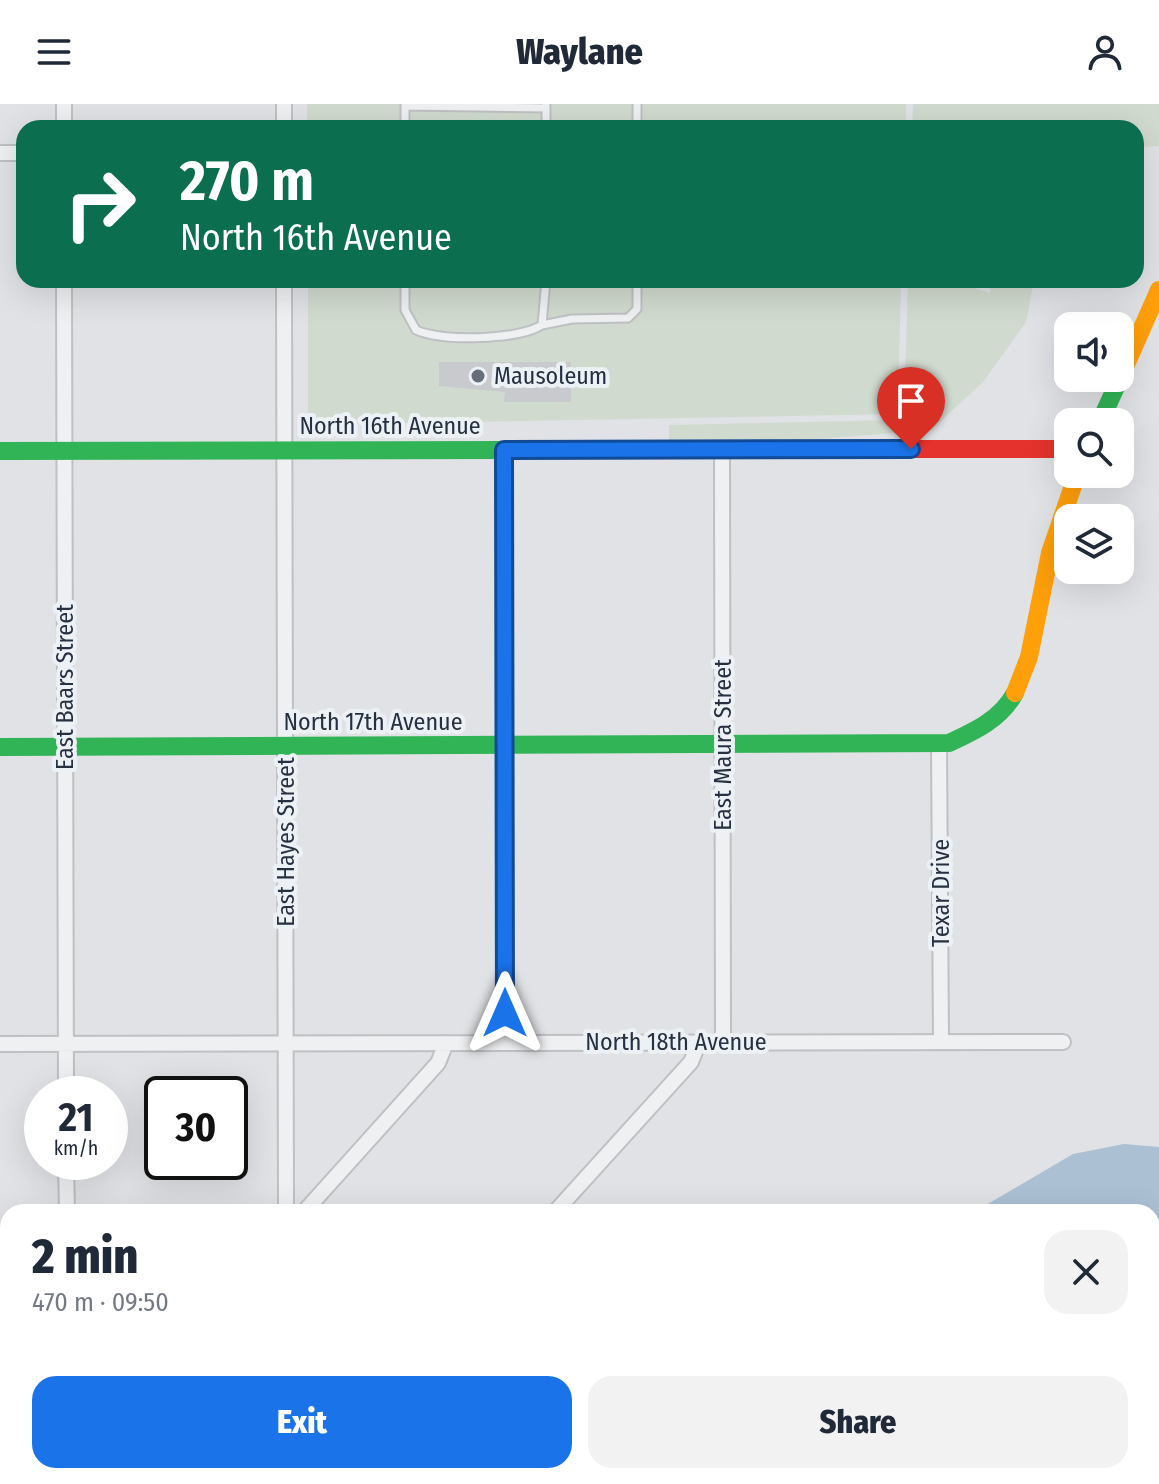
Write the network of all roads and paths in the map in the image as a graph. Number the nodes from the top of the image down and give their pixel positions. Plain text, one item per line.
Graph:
1 (405, 105) edge
2 (546, 106) edge
3 (64, 288) edge
4 (284, 288) edge
5 (405, 288) edge
6 (545, 288) edge
7 (637, 288) edge
8 (1157, 300) edge
9 (542, 325) junction
10 (1134, 348) edge
11 (722, 449) junction
12 (1054, 449) edge
13 (285, 450) junction
14 (504, 450) junction
15 (0, 451) edge
16 (65, 451) junction
17 (1072, 488) edge
18 (939, 745) junction
19 (504, 746) junction
20 (722, 746) junction
21 (0, 747) edge
22 (66, 747) junction
23 (286, 747) junction
24 (941, 1041) junction
25 (505, 1042) junction
26 (699, 1042) junction
27 (723, 1042) junction
28 (1063, 1042) dead end
29 (287, 1043) junction
30 (446, 1043) junction
31 (0, 1044) edge
32 (66, 1044) junction
33 (66, 1076) edge
34 (66, 1180) edge
35 (67, 1204) edge
36 (286, 1204) edge
37 (311, 1204) edge
38 (562, 1204) edge

1 - 2 lane
3 - 16 street, East Baars Street
4 - 13 street, East Hayes Street
5 - 9 lane
6 - 9 lane
7 - 9 lane
8 - 10 street
11 - 12 street, North 16th Avenue
11 - 14 street, North 16th Avenue
11 - 20 street, East Maura Street
13 - 14 street, North 16th Avenue
13 - 16 street, North 16th Avenue
13 - 23 street, East Hayes Street
14 - 19 street
15 - 16 street, North 16th Avenue
16 - 22 street, East Baars Street
17 - 18 street
18 - 20 street, North 17th Avenue
18 - 24 street, Texar Drive
19 - 20 street, North 17th Avenue
19 - 23 street, North 17th Avenue
19 - 25 street
20 - 27 street, East Maura Street
21 - 22 street, North 17th Avenue
22 - 23 street, North 17th Avenue
22 - 32 street, East Baars Street
23 - 29 street, East Hayes Street
24 - 27 street, North 18th Avenue
24 - 28 street, North 18th Avenue
25 - 26 street, North 18th Avenue
25 - 30 street, North 18th Avenue
26 - 27 street, North 18th Avenue
26 - 38 street
29 - 30 street, North 18th Avenue
29 - 32 street, North 18th Avenue
29 - 36 street, East Hayes Street
30 - 37 street
31 - 32 street, North 18th Avenue
32 - 33 street, East Baars Street
34 - 35 street

